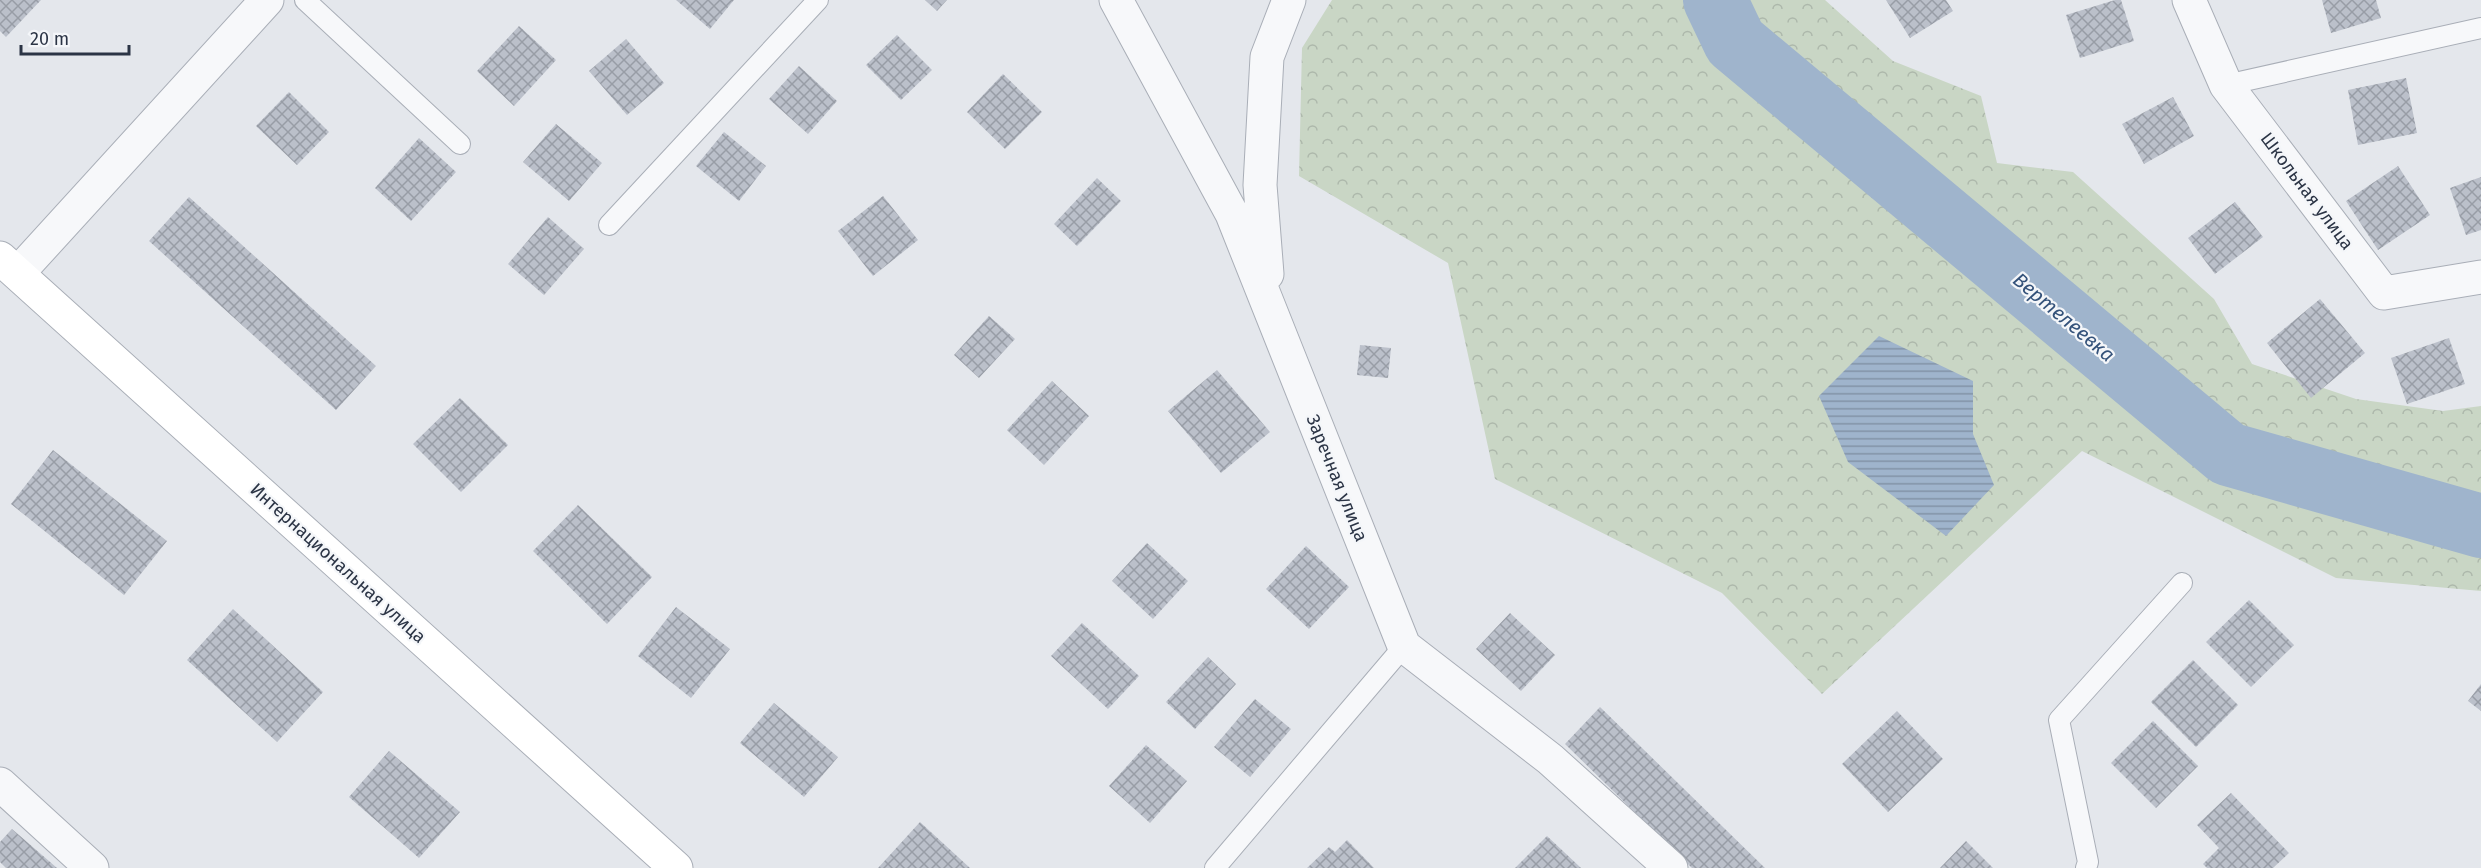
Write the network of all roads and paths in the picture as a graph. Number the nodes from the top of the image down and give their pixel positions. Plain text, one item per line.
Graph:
1 (267, 0) edge
2 (305, 0) edge
3 (818, 0) edge
4 (1116, 0) edge
5 (1288, 0) edge
6 (2189, 0) edge
7 (2481, 28) edge
8 (2226, 85) junction
9 (460, 144) dead end
10 (609, 225) dead end
11 (9, 265) edge
12 (2481, 277) edge
13 (1269, 306) junction
14 (2182, 583) dead end
15 (1404, 646) junction
16 (0, 784) edge
17 (92, 868) edge
18 (676, 868) edge
19 (1215, 868) edge
20 (1671, 868) edge
21 (2086, 868) edge

1 - 11 street
2 - 9 lane
3 - 10 lane
4 - 13 street, Заречная улица
5 - 13 street
6 - 8 street, Школьная улица
7 - 8 lane
8 - 12 street, Школьная улица
11 - 18 street, Интернациональная улица
13 - 15 street, Заречная улица
14 - 21 lane
15 - 19 lane
15 - 20 street
16 - 17 street

